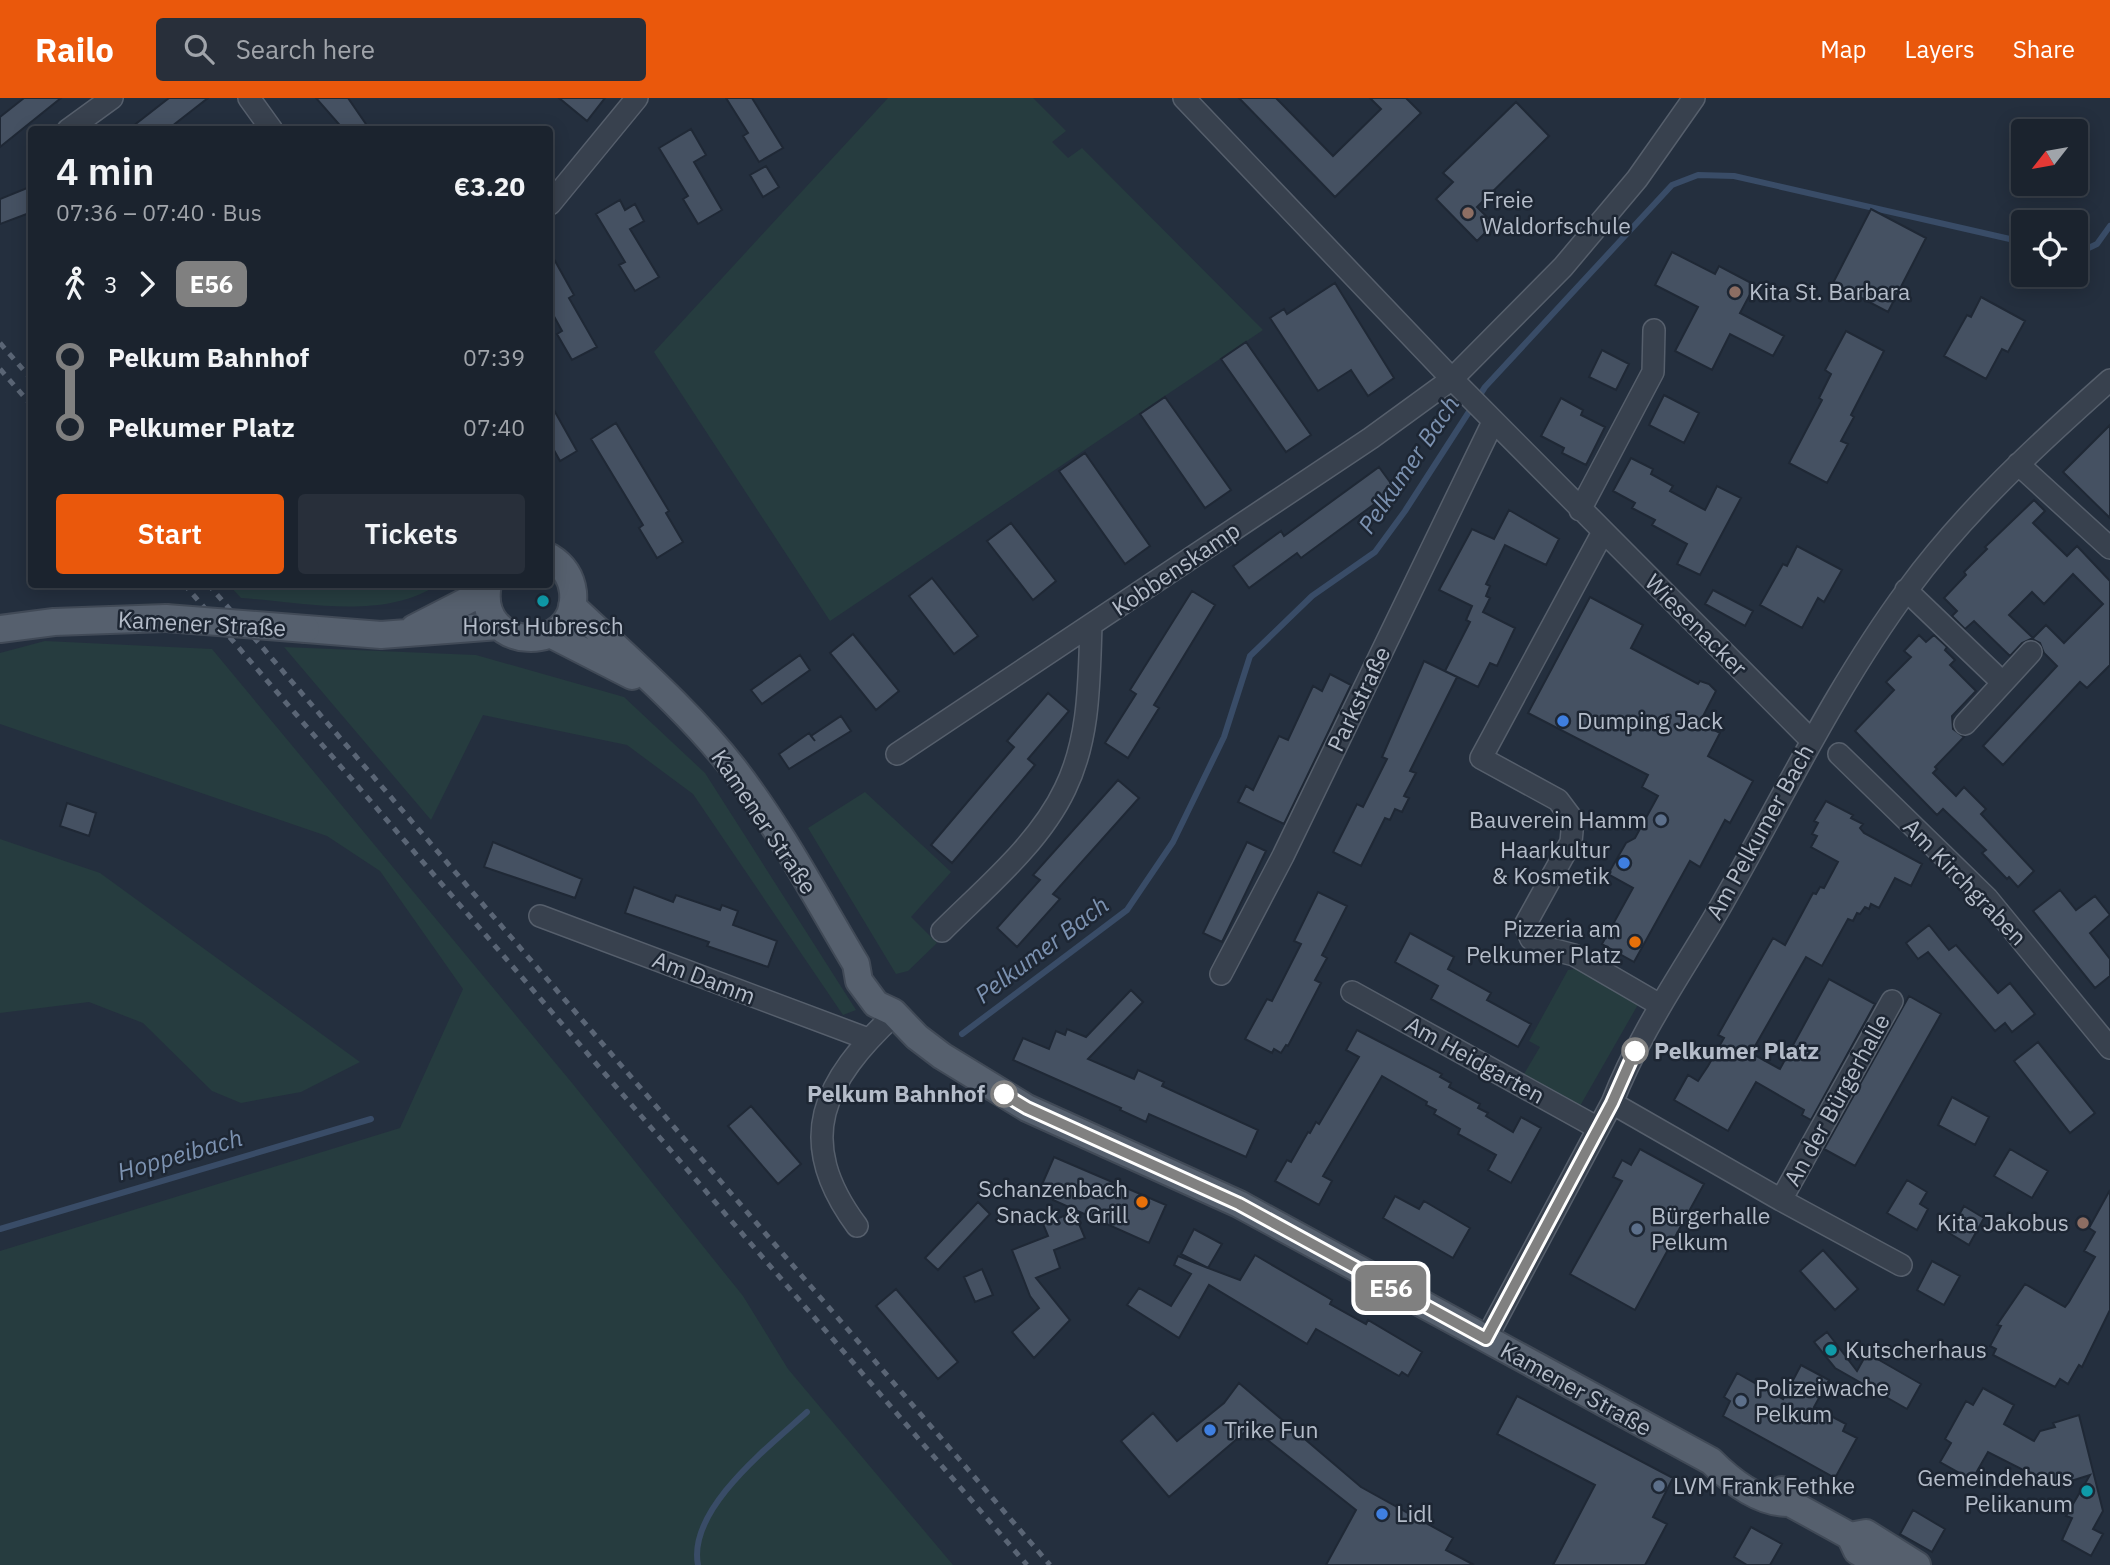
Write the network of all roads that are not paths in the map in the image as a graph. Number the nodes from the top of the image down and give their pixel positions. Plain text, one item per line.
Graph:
1 (112, 98) edge
2 (249, 98) edge
3 (638, 98) edge
4 (1185, 98) edge
5 (1694, 98) edge
6 (74, 126) edge
7 (267, 126) edge
8 (553, 200) edge
9 (1654, 330) dead end
10 (2110, 380) edge
11 (1459, 386) junction
12 (1489, 417) junction
13 (2018, 464) junction
14 (1580, 510) junction
15 (1602, 533) junction
16 (2110, 548) edge
17 (553, 559) edge
18 (487, 588) edge
19 (1906, 590) junction
20 (572, 606) junction
21 (1091, 625) junction
22 (499, 626) junction
23 (0, 629) edge
24 (404, 634) junction
25 (550, 634) junction
26 (2031, 652) dead end
27 (2002, 682) junction
28 (659, 690) junction
29 (1965, 724) dead end
30 (1811, 740) junction
31 (897, 754) dead end
32 (1839, 754) dead end
33 (540, 916) dead end
34 (942, 931) dead end
35 (1221, 974) dead end
36 (1352, 992) dead end
37 (1892, 1001) dead end
38 (1660, 1005) junction
39 (894, 1013) junction
40 (2103, 1023) edge
41 (868, 1039) junction
42 (2110, 1048) edge
43 (1612, 1103) junction
44 (1598, 1128) junction
45 (1781, 1199) junction
46 (857, 1226) dead end
47 (1901, 1265) dead end
48 (1486, 1339) junction
49 (1850, 1536) junction
50 (1881, 1565) edge
51 (1917, 1565) edge

1 - 6 street
2 - 7 street
3 - 8 street
4 - 11 street
5 - 11 street, Kobbenskamp
9 - 14 street
10 - 13 street, Am Pelkumer Bach
11 - 12 street, Wiesenacker
11 - 21 street, Kobbenskamp
12 - 14 street, Wiesenacker
12 - 35 street, Parkstraße
13 - 16 street
13 - 19 street, Am Pelkumer Bach
14 - 15 street, Wiesenacker
15 - 30 street, Wiesenacker
15 - 38 street
17 - 20 main road
18 - 22 main road
18 - 24 main road
19 - 27 street
19 - 30 street, Am Pelkumer Bach
20 - 25 main road
20 - 28 main road, Kamener Straße
21 - 31 street, Kobbenskamp
21 - 34 street
22 - 24 main road, Kamener Straße
22 - 25 main road
23 - 24 main road, Kamener Straße, bridge
25 - 28 main road, Kamener Straße
26 - 27 street
27 - 29 street
28 - 39 main road, Kamener Straße
30 - 38 street, Am Pelkumer Bach
32 - 40 street, Am Kirchgraben
33 - 41 street, Am Damm
36 - 44 street, Am Heidgarten
37 - 45 street, An der Bürgerhalle
38 - 43 street, Am Pelkumer Bach
39 - 41 street
39 - 48 main road, Kamener Straße
40 - 42 street, Am Kirchgraben
41 - 46 street
43 - 44 street, Am Pelkumer Bach
43 - 45 street, An der Bürgerhalle
44 - 48 street, Am Pelkumer Bach
45 - 47 street, An der Bürgerhalle
48 - 49 main road, Kamener Straße
49 - 50 main road, Kamener Straße
49 - 51 main road, Kamener Straße

